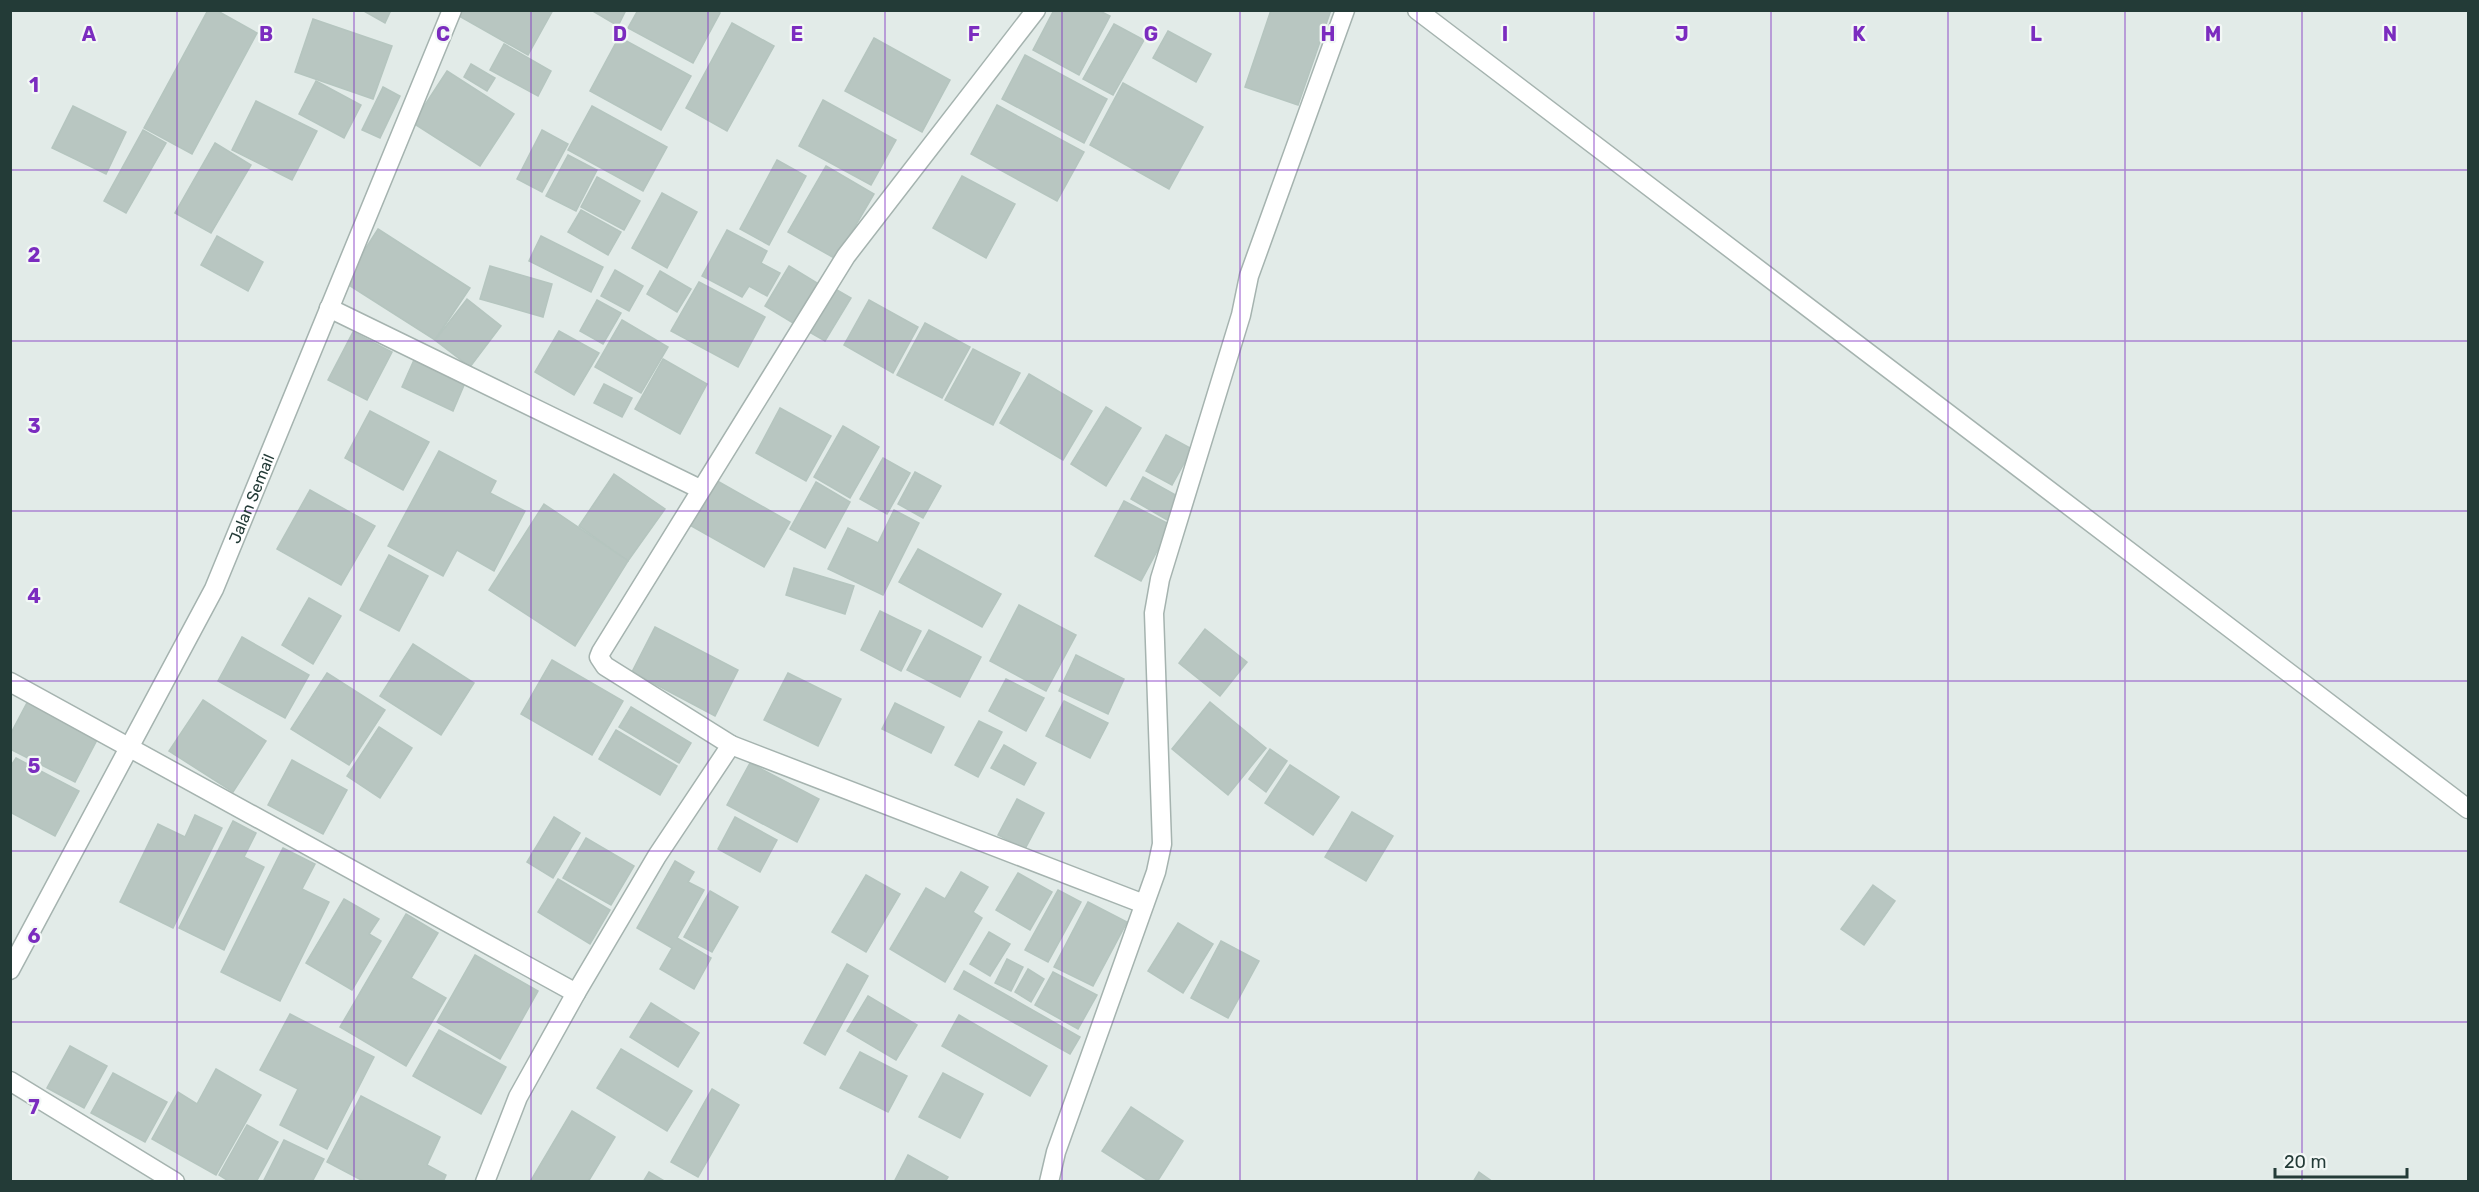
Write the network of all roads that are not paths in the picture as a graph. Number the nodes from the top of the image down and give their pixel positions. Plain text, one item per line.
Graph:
1 (452, 10) edge
2 (1036, 10) edge
3 (1345, 10) edge
4 (1417, 10) edge
5 (329, 308) junction
6 (700, 489) junction
7 (10, 682) edge
8 (730, 745) junction
9 (131, 747) junction
10 (2469, 809) edge
11 (1144, 904) junction
12 (10, 970) edge
13 (576, 993) junction
14 (10, 1081) edge
15 (175, 1182) edge
16 (484, 1182) edge
17 (1049, 1182) edge

1 - 5 street, Jalan Semail
2 - 6 street
3 - 11 street
4 - 10 street
5 - 6 street
5 - 9 street, Jalan Semail
6 - 8 street
7 - 9 street
8 - 11 street
8 - 13 street
9 - 12 street, Jalan Semail
9 - 13 street
11 - 17 street
13 - 16 street
14 - 15 street

